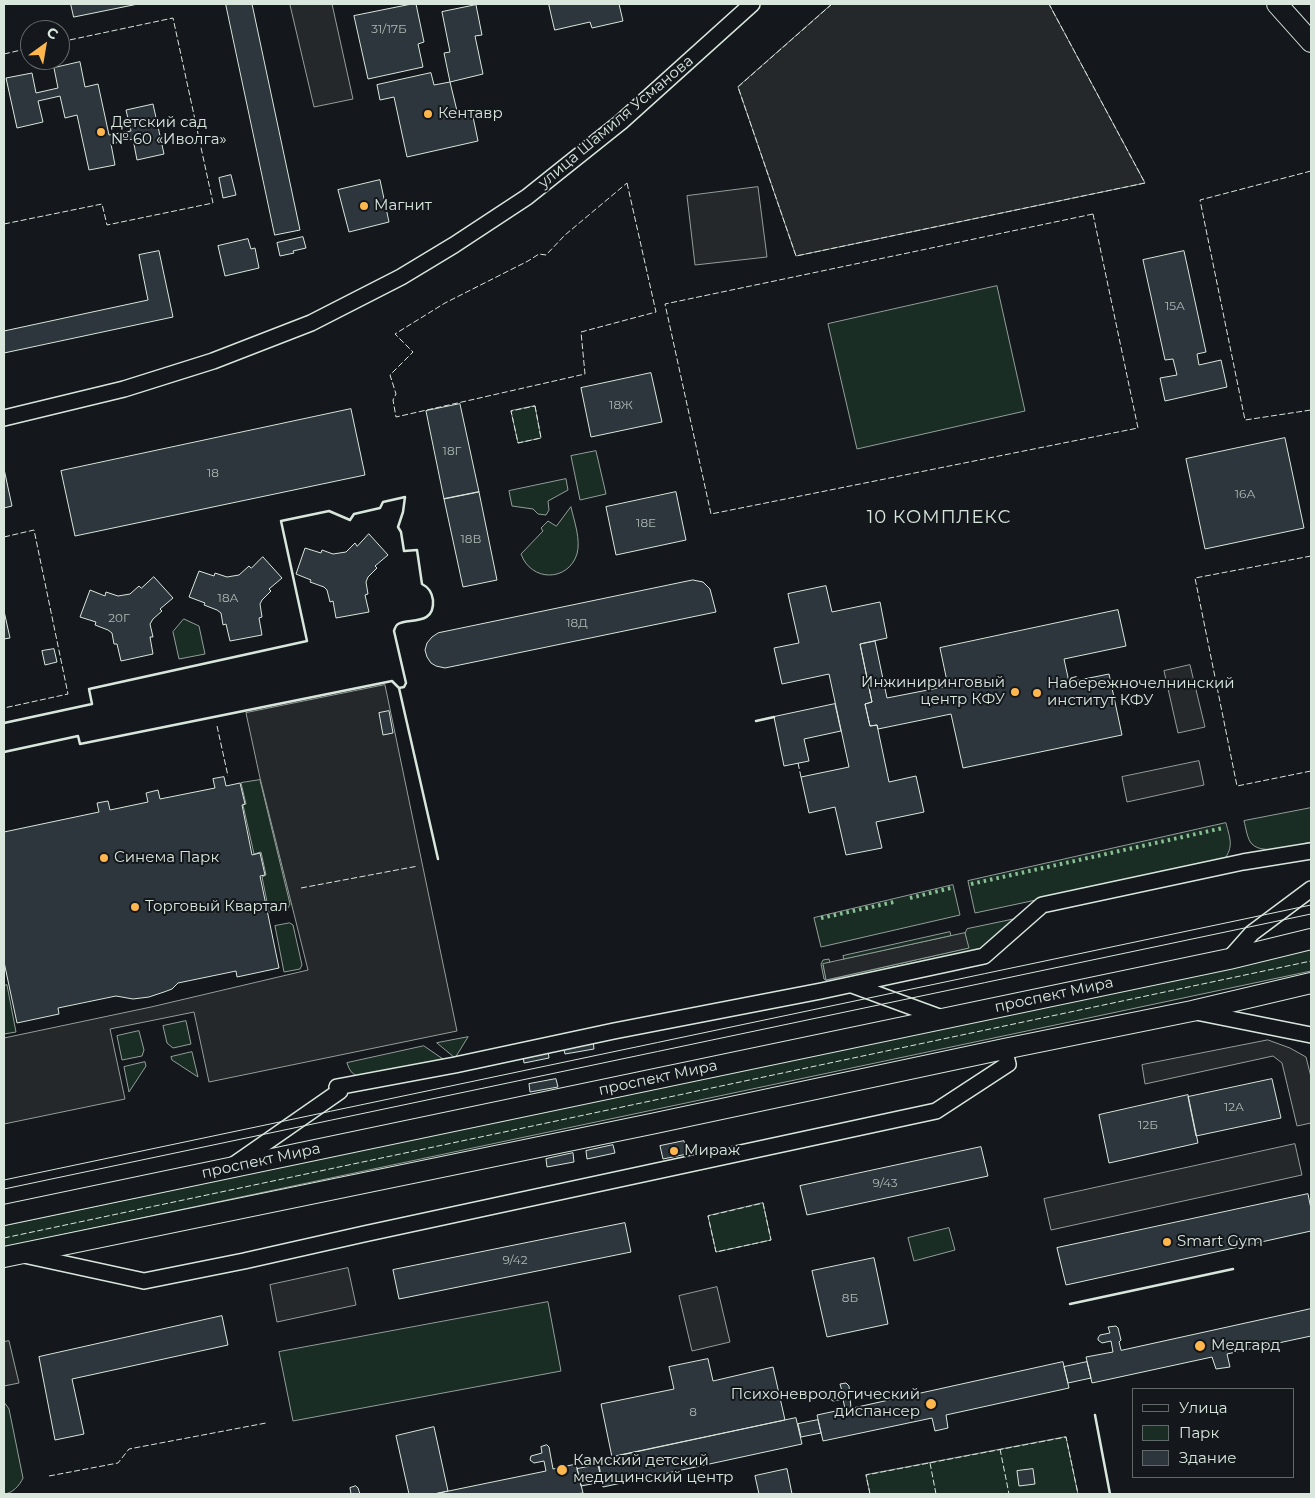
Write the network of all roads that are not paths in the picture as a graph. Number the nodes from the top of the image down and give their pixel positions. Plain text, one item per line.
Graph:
1 (752, 4) edge
2 (1277, 4) edge
3 (1311, 42) edge
4 (4, 418) edge
5 (1311, 851) edge
6 (1311, 889) edge
7 (1311, 939) edge
8 (1229, 959) junction
9 (1311, 983) edge
10 (850, 985) junction
11 (1192, 1011) junction
12 (942, 1018) junction
13 (1311, 1034) edge
14 (1004, 1049) junction
15 (231, 1167) junction
16 (4, 1215) edge
17 (11, 1256) edge

1 - 4 street, улица Шамиля Усманова
2 - 3 main road
5 - 10 street
6 - 8 street
7 - 8 main road, проспект Мира
8 - 12 main road, проспект Мира
9 - 11 main road
10 - 12 street
10 - 15 street
11 - 13 street
11 - 14 main road
12 - 15 main road, проспект Мира
14 - 17 main road
14 - 17 street
15 - 16 main road, проспект Мира

